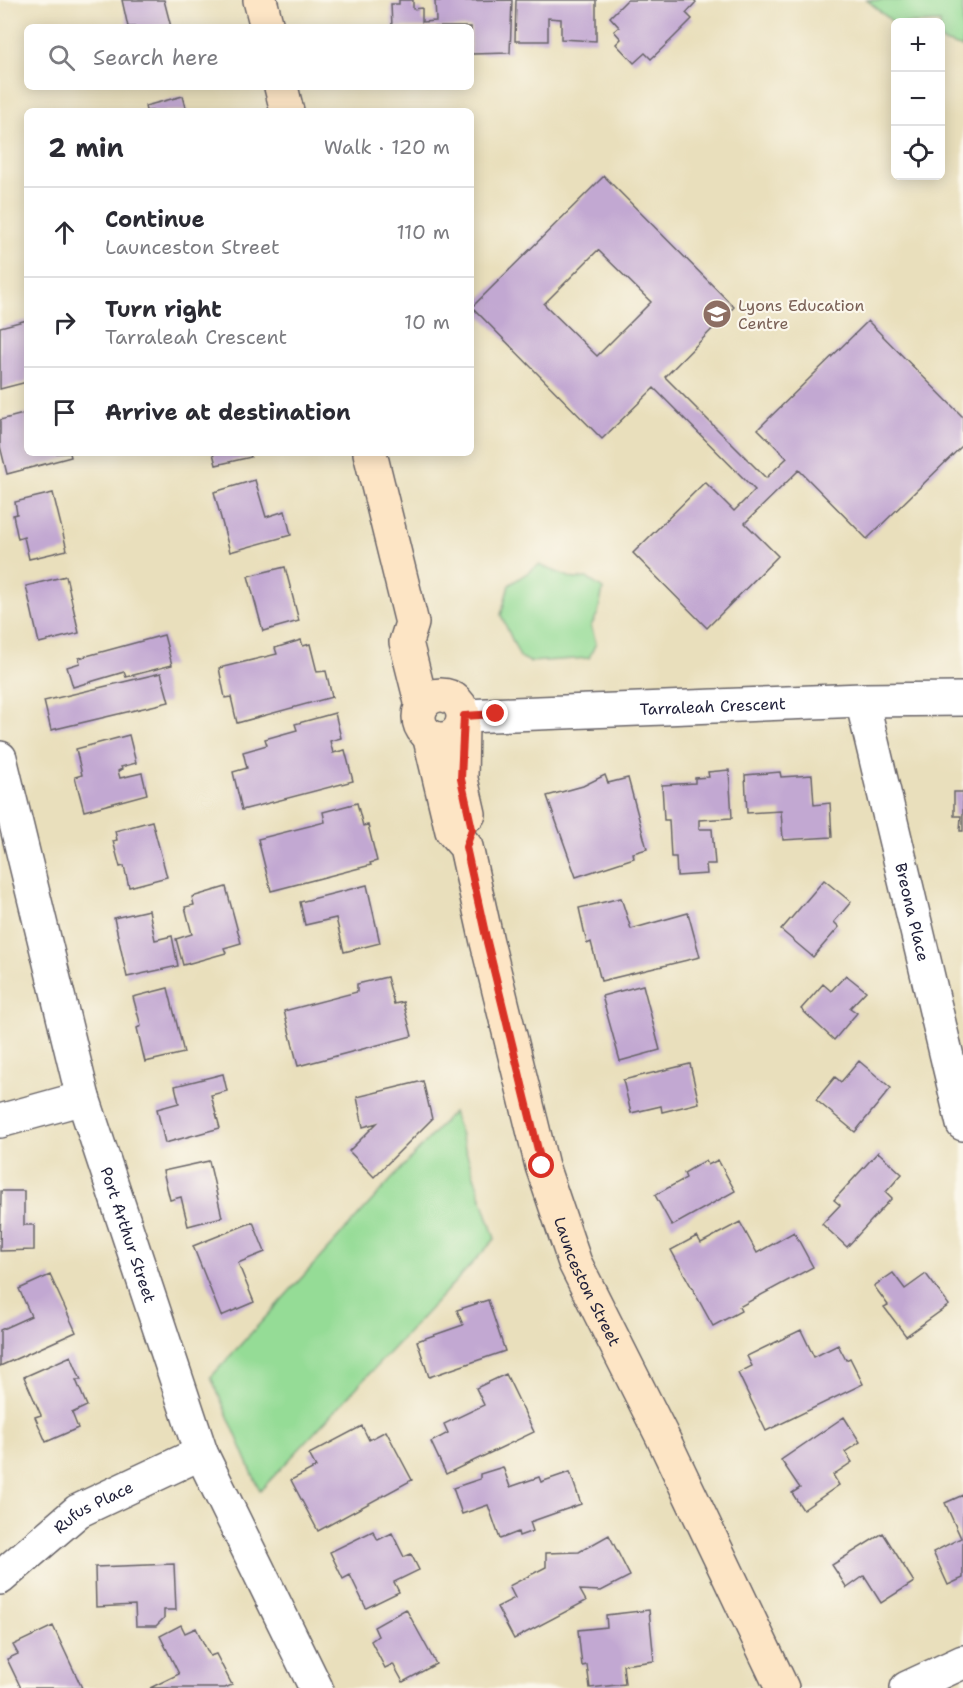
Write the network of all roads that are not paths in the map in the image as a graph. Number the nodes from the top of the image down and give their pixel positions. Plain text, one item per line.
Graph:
1 (260, 0) edge
2 (266, 24) edge
3 (282, 90) edge
4 (286, 108) edge
5 (371, 456) edge
6 (412, 623) junction
7 (963, 699) edge
8 (862, 700) junction
9 (460, 713) junction
10 (425, 720) junction
11 (0, 758) edge
12 (451, 781) junction
13 (83, 1098) junction
14 (0, 1121) edge
15 (963, 1124) edge
16 (201, 1454) junction
17 (0, 1578) edge
18 (963, 1662) edge
19 (316, 1688) edge
20 (782, 1688) edge
21 (907, 1688) edge

1 - 2 main road
3 - 4 main road
5 - 6 main road, Launceston Street
6 - 9 main road, Launceston Street
6 - 10 main road, Launceston Street
7 - 8 street, Tarraleah Crescent
8 - 9 street, Tarraleah Crescent
8 - 15 street, Breona Place
9 - 10 main road
9 - 12 main road, Launceston Street
10 - 12 main road, Launceston Street
11 - 13 street, Port Arthur Street
12 - 20 main road, Launceston Street
13 - 14 street
13 - 16 street, Port Arthur Street
16 - 17 street, Rufus Place
16 - 19 street, Port Arthur Street
18 - 21 street

